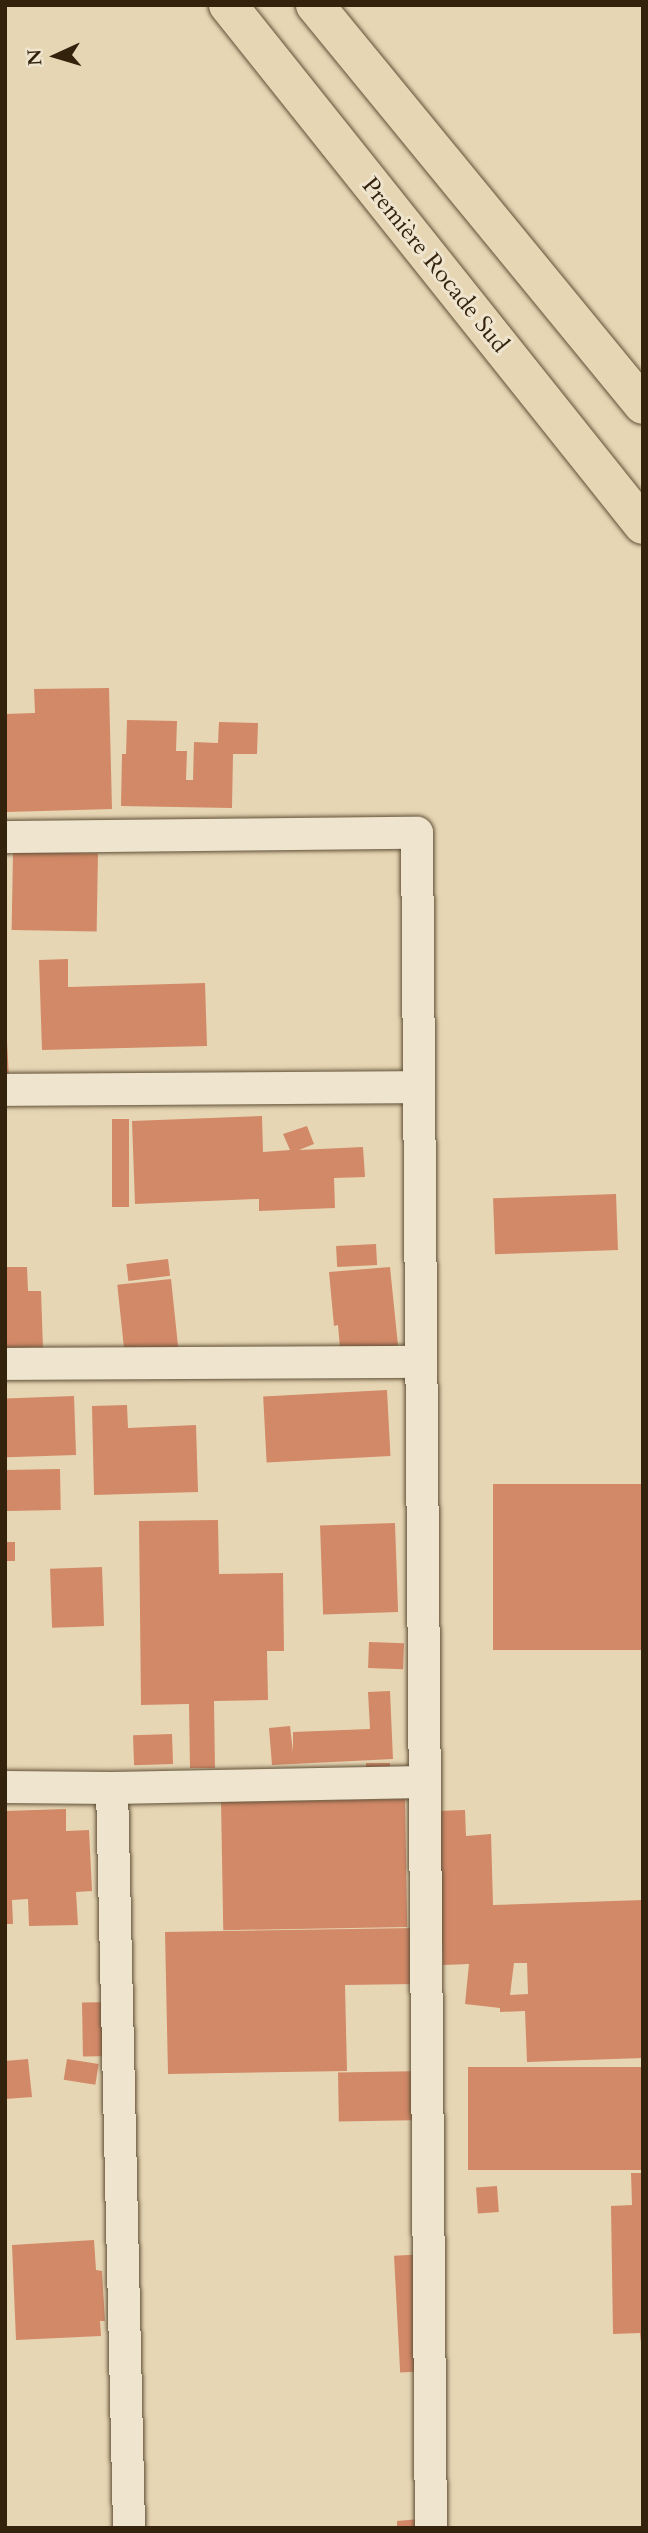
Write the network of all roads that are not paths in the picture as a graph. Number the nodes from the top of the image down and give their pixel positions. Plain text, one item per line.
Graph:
1 (228, 5) edge
2 (315, 5) edge
3 (643, 405) edge
4 (643, 525) edge
5 (5, 836) edge
6 (419, 1087) junction
7 (5, 1090) edge
8 (420, 1362) junction
9 (5, 1364) edge
10 (423, 1782) junction
11 (5, 1787) edge
12 (112, 1788) junction
13 (129, 2528) edge
14 (431, 2528) edge

1 - 4 highway, Première Rocade Sud
2 - 3 highway
5 - 6 street
6 - 7 street
6 - 8 street
8 - 9 street
8 - 10 street
10 - 12 street
10 - 14 street
11 - 12 street
12 - 13 street

